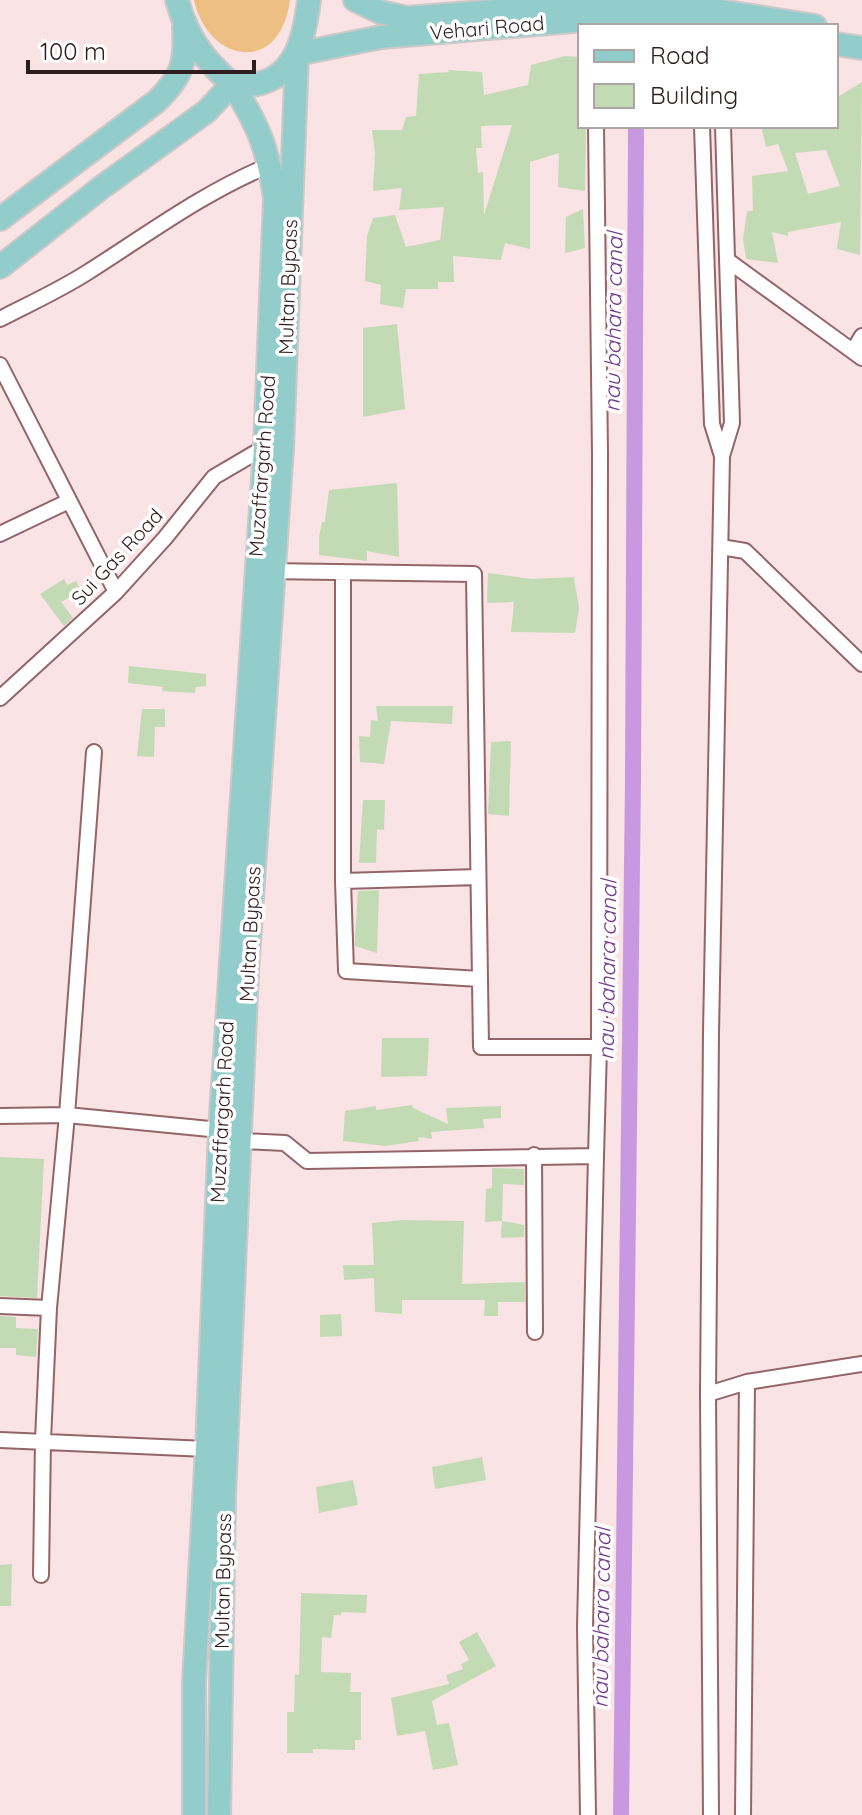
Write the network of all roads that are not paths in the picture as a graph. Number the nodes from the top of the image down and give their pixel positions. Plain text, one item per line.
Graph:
1 (177, 0) edge
2 (309, 0) edge
3 (355, 0) edge
4 (480, 6) edge
5 (672, 7) edge
6 (602, 16) edge
7 (697, 19) edge
8 (722, 22) edge
9 (768, 24) edge
10 (184, 27) junction
11 (838, 29) edge
12 (862, 33) edge
13 (838, 44) edge
14 (862, 48) edge
15 (297, 54) junction
16 (232, 84) junction
17 (596, 128) edge
18 (702, 128) edge
19 (723, 128) edge
20 (270, 165) junction
21 (703, 172) junction
22 (725, 172) junction
23 (0, 219) edge
24 (727, 260) junction
25 (0, 267) edge
26 (0, 319) edge
27 (862, 336) edge
28 (858, 355) edge
29 (0, 365) edge
30 (265, 447) junction
31 (722, 456) junction
32 (69, 501) junction
33 (0, 534) edge
34 (721, 547) junction
35 (264, 571) junction
36 (343, 572) junction
37 (116, 592) junction
38 (862, 664) edge
39 (0, 698) edge
40 (94, 752) dead end
41 (478, 877) junction
42 (343, 881) junction
43 (480, 979) junction
44 (599, 1047) junction
45 (67, 1115) junction
46 (0, 1116) edge
47 (220, 1130) junction
48 (242, 1141) junction
49 (534, 1155) junction
50 (596, 1156) junction
51 (0, 1306) edge
52 (49, 1308) junction
53 (535, 1332) dead end
54 (862, 1364) edge
55 (747, 1382) junction
56 (708, 1394) junction
57 (0, 1440) edge
58 (43, 1440) junction
59 (207, 1449) junction
60 (41, 1575) dead end
61 (194, 1815) edge
62 (219, 1815) edge
63 (588, 1815) edge
64 (711, 1815) edge
65 (743, 1815) edge

1 - 10 main road
2 - 15 main road, Multan Bypass
3 - 4 main road, Vehari Road
4 - 6 main road, Vehari Road
5 - 6 main road, Vehari Road
5 - 7 main road, Vehari Road
6 - 15 main road, Vehari Road
7 - 8 main road, Vehari Road
8 - 9 main road, Vehari Road
10 - 16 main road, Muzaffargarh Road
10 - 23 main road
11 - 12 main road
13 - 14 main road
15 - 16 main road
15 - 35 main road, Multan Bypass
16 - 20 main road, Muzaffargarh Road
16 - 25 main road
17 - 44 street
18 - 21 street
19 - 22 street
20 - 26 street
20 - 30 main road, Muzaffargarh Road
21 - 22 street
21 - 31 street
22 - 24 street
24 - 28 street
24 - 31 street
27 - 28 street
29 - 32 street
30 - 35 main road, Muzaffargarh Road
30 - 37 street, Sui Gas Road
31 - 34 street
32 - 33 street
32 - 37 street
34 - 38 street
34 - 56 street
35 - 36 street
35 - 47 main road, Muzaffargarh Road
35 - 48 main road, Multan Bypass
36 - 41 street
36 - 42 street
37 - 39 street, Sui Gas Road
40 - 45 street
41 - 42 street
41 - 43 street
42 - 43 street
43 - 44 street
44 - 50 street
45 - 46 street
45 - 47 street
45 - 52 street
47 - 59 main road, Muzaffargarh Road
48 - 49 street
48 - 62 main road, Multan Bypass
49 - 50 street
49 - 53 street
50 - 63 street
51 - 52 street
52 - 58 street
54 - 55 street
55 - 56 street
55 - 65 street
56 - 64 street
57 - 58 street
58 - 59 street
58 - 60 street
59 - 61 main road, Muzaffargarh Road

